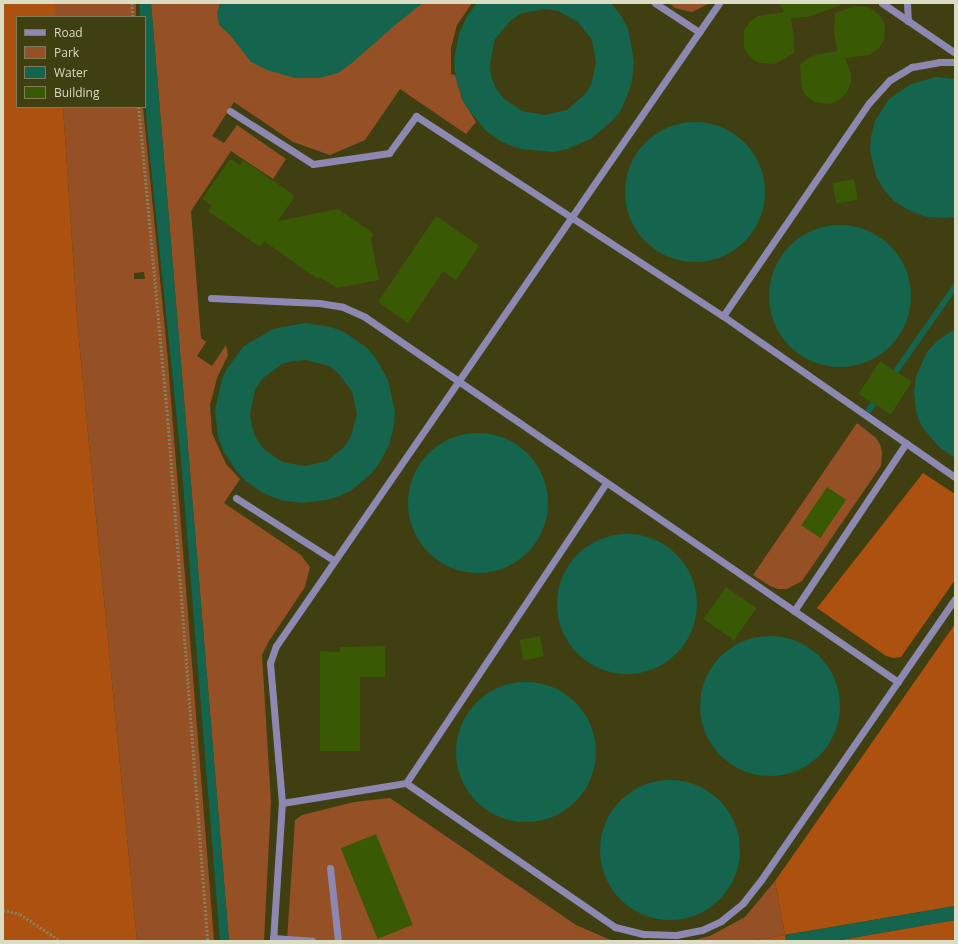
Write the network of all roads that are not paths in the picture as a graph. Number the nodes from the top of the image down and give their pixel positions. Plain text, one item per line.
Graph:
1 (655, 3) edge
2 (719, 3) edge
3 (882, 3) edge
4 (907, 3) edge
5 (908, 21) junction
6 (699, 32) junction
7 (955, 53) edge
8 (955, 62) edge
9 (230, 112) dead end
10 (572, 217) junction
11 (211, 298) dead end
12 (723, 316) junction
13 (458, 382) junction
14 (906, 443) junction
15 (955, 477) edge
16 (606, 482) junction
17 (236, 498) dead end
18 (335, 561) junction
19 (955, 599) edge
20 (794, 611) junction
21 (898, 682) junction
22 (406, 783) junction
23 (282, 803) junction
24 (330, 868) dead end
25 (273, 940) edge
26 (312, 941) edge
27 (338, 941) edge

1 - 6 lane
2 - 6 lane
3 - 5 lane
4 - 5 lane
5 - 7 lane
6 - 10 lane
8 - 12 lane
9 - 10 lane
10 - 12 lane
10 - 13 lane
11 - 13 lane
12 - 14 lane
13 - 16 lane
13 - 18 lane
14 - 15 lane
14 - 20 lane
16 - 20 lane
16 - 22 lane
17 - 18 lane
18 - 23 lane
19 - 21 lane
20 - 21 lane
21 - 22 lane
22 - 23 lane
23 - 25 lane
24 - 27 lane
25 - 26 lane

